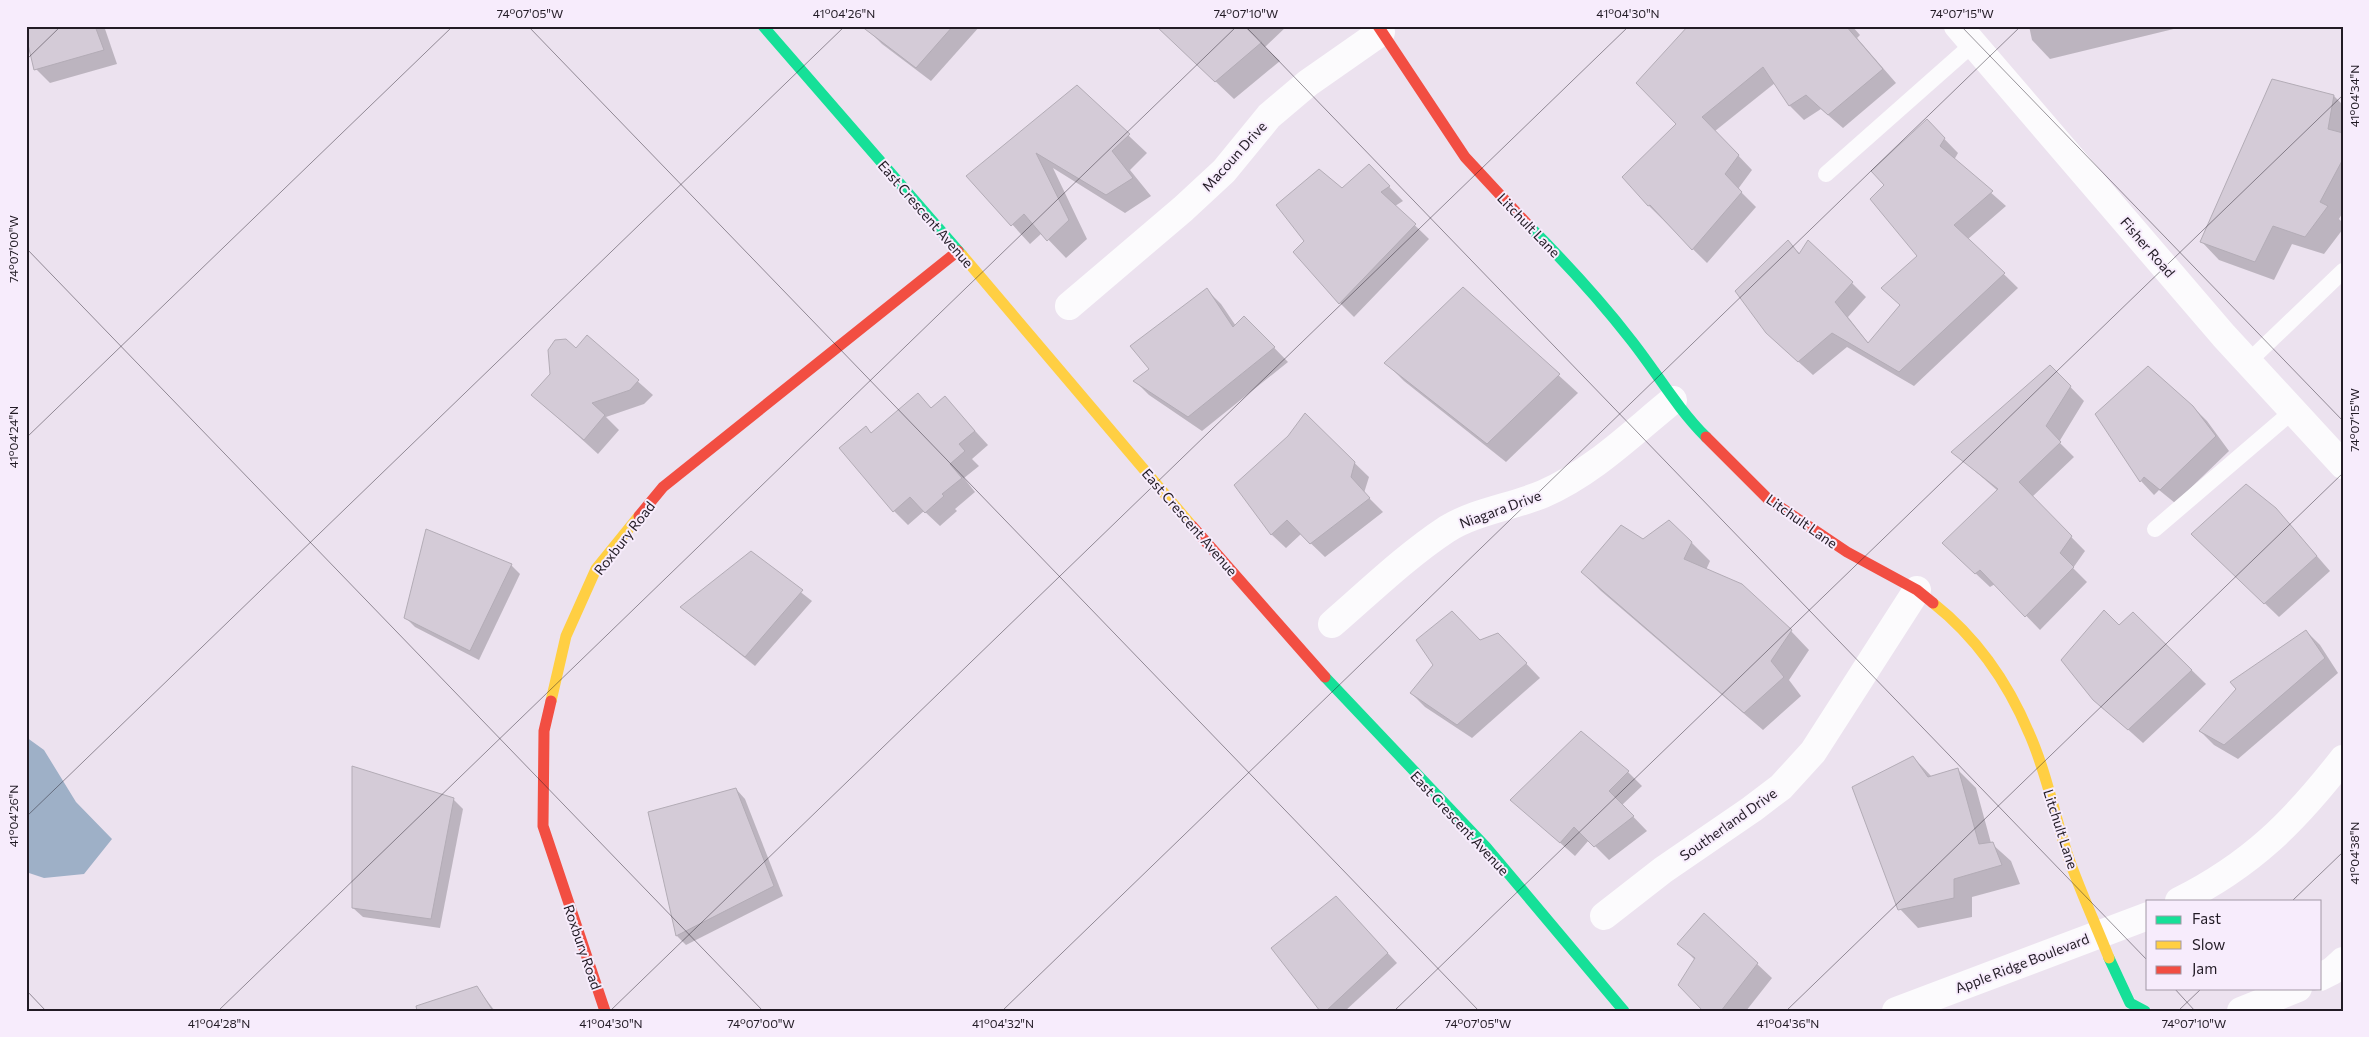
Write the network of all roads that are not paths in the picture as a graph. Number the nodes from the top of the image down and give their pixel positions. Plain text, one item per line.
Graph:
1 (763, 26) edge
2 (1380, 29) edge
3 (1966, 35) edge
4 (1826, 174) dead end
5 (958, 251) junction
6 (2343, 271) edge
7 (1068, 306) dead end
8 (2248, 361) junction
9 (1673, 400) junction
10 (2294, 410) junction
11 (2343, 465) edge
12 (2155, 529) dead end
13 (1917, 590) junction
14 (1332, 624) dead end
15 (2343, 759) edge
16 (2180, 900) edge
17 (1604, 916) dead end
18 (2146, 917) edge
19 (2100, 934) junction
20 (2343, 961) edge
21 (2322, 976) edge
22 (2293, 990) edge
23 (605, 1011) edge
24 (1624, 1011) edge
25 (1896, 1011) edge
26 (2146, 1011) edge
27 (2241, 1011) edge

1 - 5 street, East Crescent Avenue
2 - 7 street, Macoun Drive
2 - 9 street, Litchult Lane
3 - 4 lane
3 - 8 street, Fisher Road
5 - 23 street, Roxbury Road
5 - 24 street, East Crescent Avenue
6 - 8 lane
8 - 10 street, Fisher Road
9 - 13 street, Litchult Lane
9 - 14 street, Niagara Drive
10 - 11 street, Fisher Road
10 - 12 lane
13 - 17 street, Southerland Drive
13 - 19 street, Litchult Lane
15 - 16 street
18 - 19 street, Apple Ridge Boulevard
19 - 25 street, Apple Ridge Boulevard
19 - 26 street, Litchult Lane
20 - 21 street
22 - 27 street

